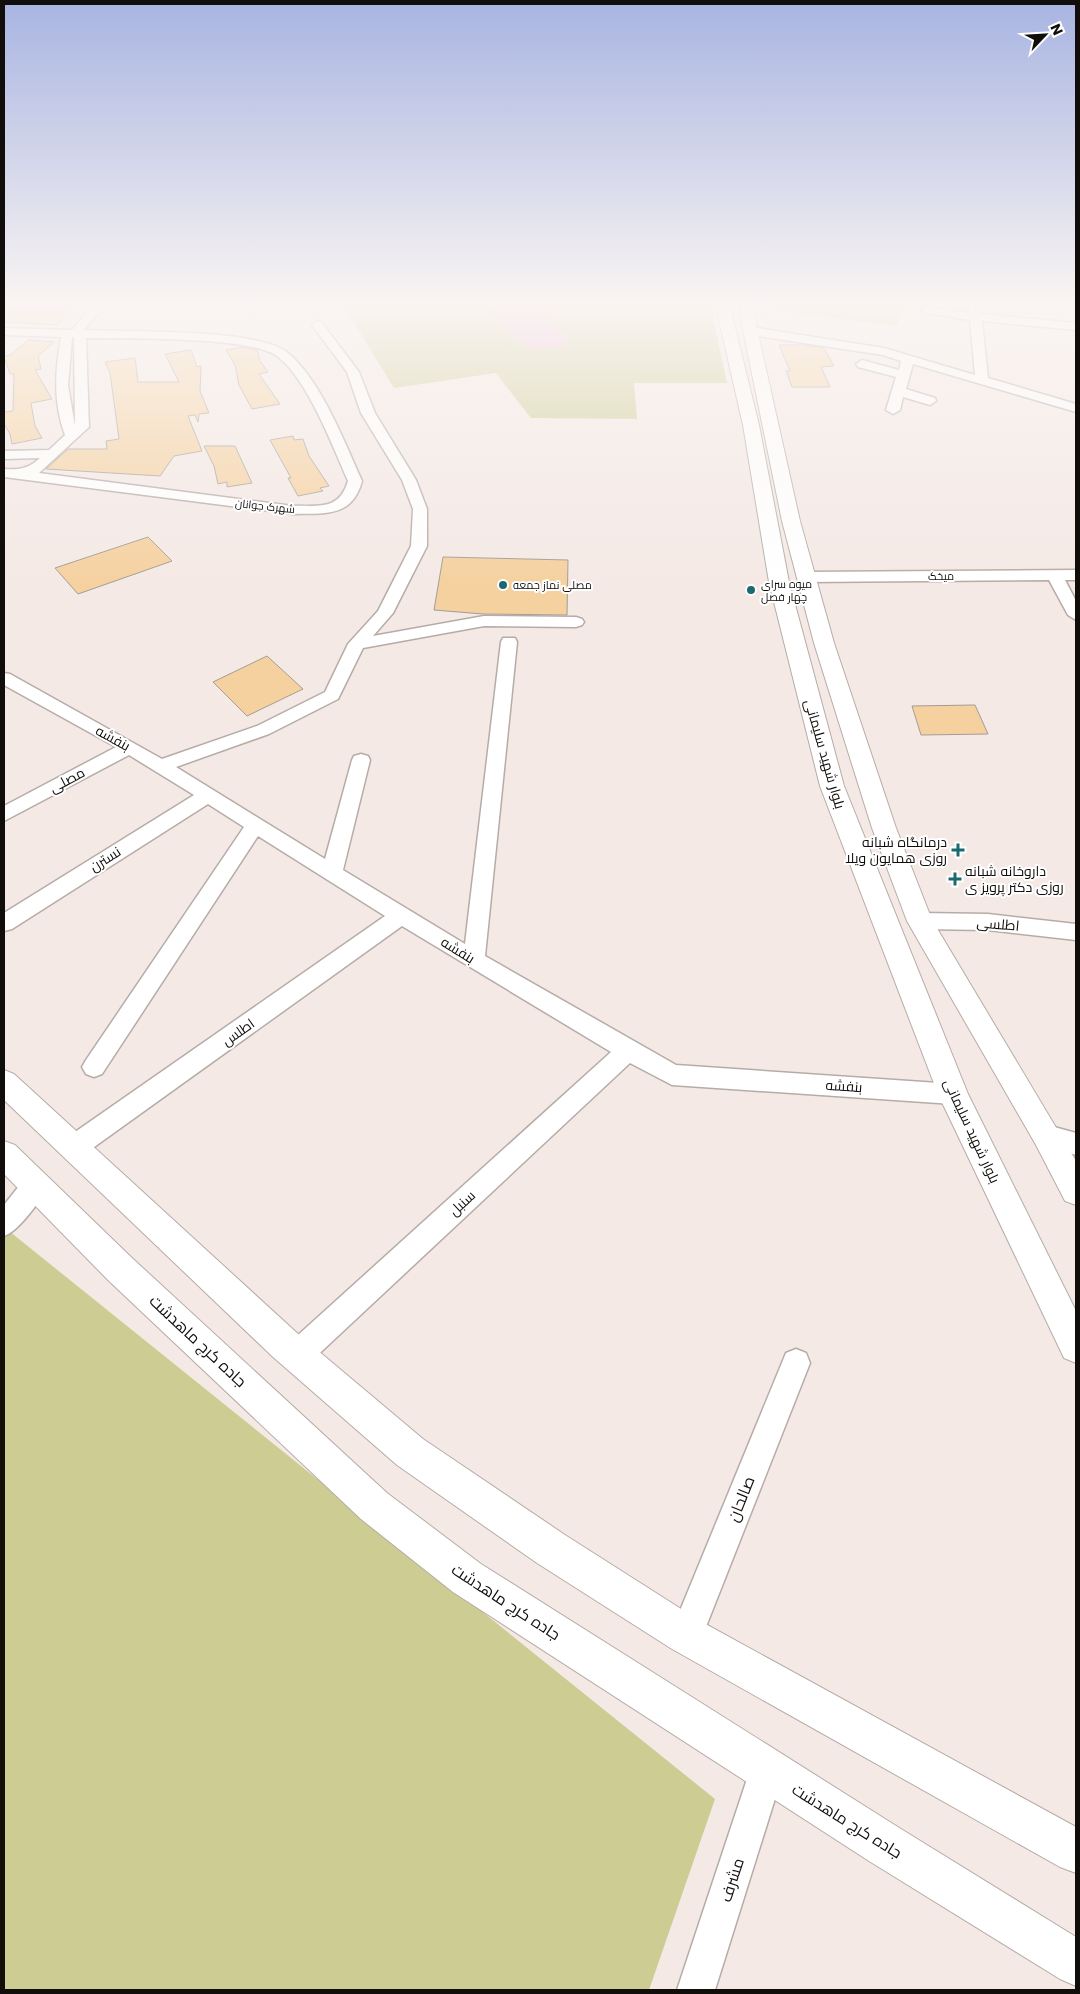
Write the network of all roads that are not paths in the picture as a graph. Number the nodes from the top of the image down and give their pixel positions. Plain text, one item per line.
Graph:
1 (65, 396) edge
2 (312, 396) edge
3 (362, 396) edge
4 (744, 396) edge
5 (765, 396) edge
6 (897, 396) edge
7 (915, 396) edge
8 (1033, 396) edge
9 (82, 399) joint
10 (65, 401) junction
11 (930, 401) dead end
12 (1076, 408) edge
13 (893, 410) dead end
14 (72, 434) junction
15 (4, 454) edge
16 (50, 454) junction
17 (11, 473) edge
18 (1054, 575) junction
19 (1076, 575) edge
20 (806, 577) junction
21 (1076, 614) edge
22 (576, 622) dead end
23 (509, 642) dead end
24 (356, 644) junction
25 (4, 678) edge
26 (130, 747) junction
27 (361, 760) dead end
28 (160, 766) junction
29 (207, 796) junction
30 (4, 814) edge
31 (254, 826) junction
32 (332, 872) junction
33 (401, 916) junction
34 (920, 921) junction
35 (4, 923) edge
36 (1076, 932) edge
37 (474, 960) junction
38 (628, 1050) junction
39 (94, 1067) dead end
40 (4, 1082) edge
41 (953, 1094) junction
42 (1047, 1136) junction
43 (1076, 1144) edge
44 (74, 1147) junction
45 (4, 1154) edge
46 (36, 1184) junction
47 (1076, 1191) edge
48 (4, 1224) edge
49 (1076, 1346) edge
50 (297, 1355) junction
51 (796, 1363) dead end
52 (686, 1635) junction
53 (767, 1770) junction
54 (1076, 1851) edge
55 (1076, 1963) edge
56 (696, 1990) edge

1 - 10 street
2 - 17 street, شهرک جوانان
3 - 24 street
4 - 41 main road, بلوار شهید سلیمانی
5 - 20 main road
6 - 13 street
7 - 11 street
8 - 12 street
9 - 10 street
9 - 14 street, شهرک جوانان
10 - 14 street
14 - 16 street, شهرک جوانان
15 - 16 street
16 - 17 street, شهرک جوانان
18 - 19 street, میخک
18 - 20 street, میخک
18 - 21 street
20 - 34 main road
22 - 24 street
23 - 37 street
24 - 28 street
25 - 26 street, بنفشه
26 - 28 street, بنفشه
26 - 30 street, مصلی
27 - 32 street
28 - 29 street, بنفشه
29 - 31 street, بنفشه
29 - 35 street, نسترن
31 - 32 street, بنفشه
31 - 39 street
32 - 33 street, بنفشه
33 - 37 street, بنفشه
33 - 44 street, اطلس
34 - 36 street, اطلسی
34 - 42 main road
37 - 38 street, بنفشه
38 - 41 street, بنفشه
38 - 50 street, سنبل
40 - 44 main road
41 - 49 main road, بلوار شهید سلیمانی
42 - 43 street
42 - 47 main road
44 - 50 main road
45 - 46 main road, جاده کرج ماهدشت
46 - 48 street
46 - 53 main road, جاده کرج ماهدشت
50 - 52 main road
51 - 52 street, صالحان
52 - 54 main road
53 - 55 main road, جاده کرج ماهدشت
53 - 56 street, مشرف

